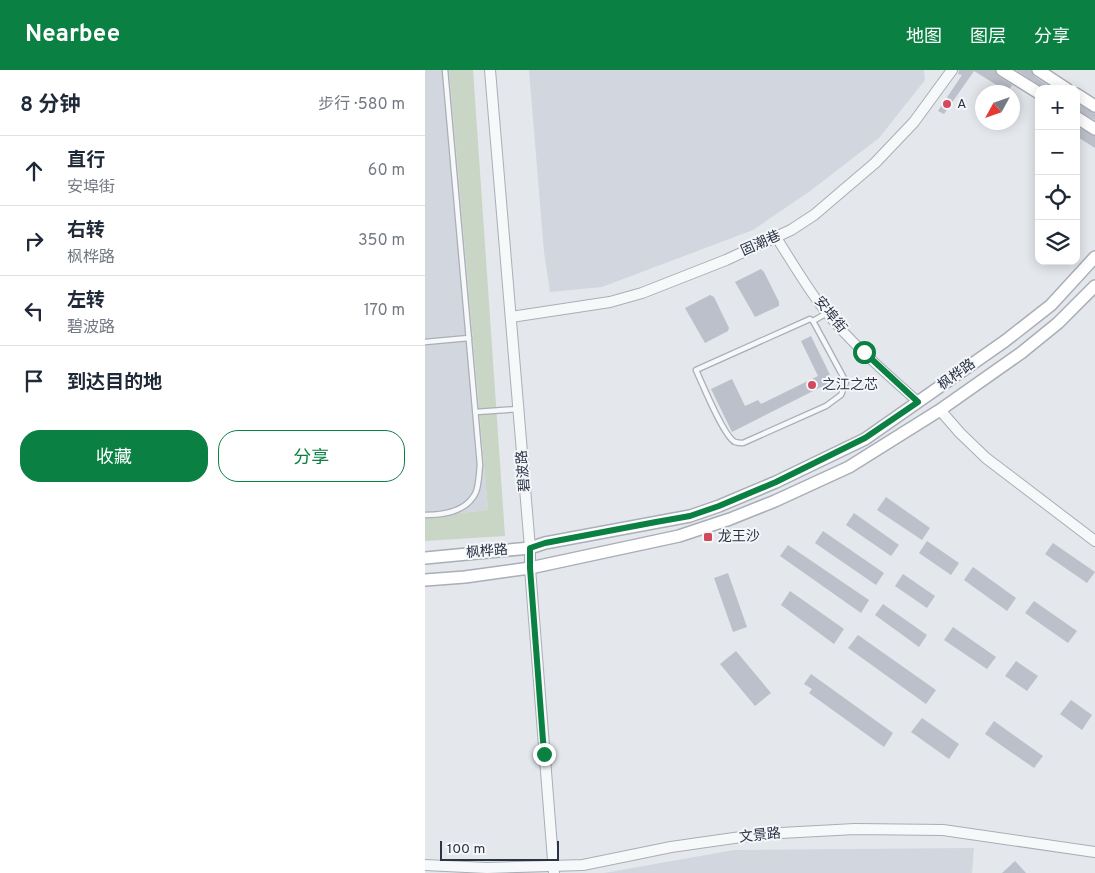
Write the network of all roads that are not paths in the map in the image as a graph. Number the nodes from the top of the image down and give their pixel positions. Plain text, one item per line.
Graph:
1 (445, 70) edge
2 (490, 70) edge
3 (952, 70) edge
4 (1001, 70) edge
5 (1038, 70) edge
6 (1061, 85) edge
7 (1035, 91) edge
8 (1080, 97) edge
9 (1095, 106) edge
10 (1080, 120) edge
11 (1095, 129) edge
12 (776, 237) junction
13 (1095, 257) edge
14 (1095, 286) edge
15 (827, 313) junction
16 (511, 317) junction
17 (813, 321) junction
18 (469, 338) junction
19 (425, 342) edge
20 (918, 402) junction
21 (519, 409) junction
22 (940, 410) junction
23 (476, 412) junction
24 (425, 515) edge
25 (1095, 541) edge
26 (530, 548) junction
27 (425, 558) edge
28 (530, 568) junction
29 (425, 580) edge
30 (1095, 852) edge
31 (425, 866) edge
32 (553, 869) edge

1 - 18 lane
2 - 16 street, 碧波路
3 - 12 street, 固潮巷
4 - 7 main road
5 - 6 main road
8 - 9 main road
10 - 11 main road
12 - 15 street, 安埠街
12 - 16 street, 固潮巷
13 - 20 main road, 枫桦路
14 - 22 main road, 枫桦路
15 - 17 lane
15 - 20 street, 安埠街
16 - 21 street, 碧波路
17 - 17 lane
18 - 19 lane
18 - 23 lane
20 - 26 main road, 枫桦路
21 - 23 lane
21 - 26 street, 碧波路
22 - 25 street
22 - 28 main road, 枫桦路
23 - 24 lane
26 - 27 main road, 枫桦路
26 - 28 street, 碧波路
28 - 29 main road, 枫桦路
28 - 32 street, 碧波路
30 - 32 street, 文景路
31 - 32 street, 文景路

